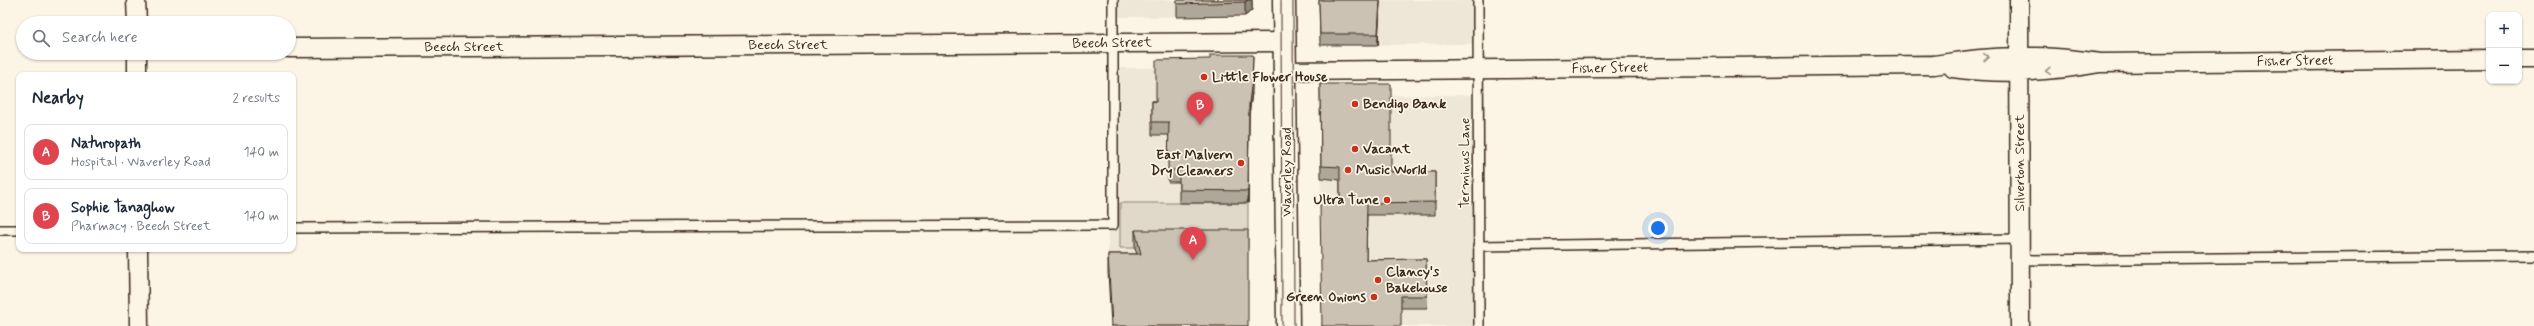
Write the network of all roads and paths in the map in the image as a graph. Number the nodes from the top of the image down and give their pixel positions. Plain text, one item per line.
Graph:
1 (136, 0) edge
2 (1114, 0) edge
3 (1478, 0) edge
4 (2019, 0) edge
5 (1286, 6) edge
6 (137, 16) edge
7 (1286, 42) junction
8 (1113, 43) junction
9 (296, 48) edge
10 (2019, 55) junction
11 (2486, 59) edge
12 (2522, 59) edge
13 (2534, 59) edge
14 (137, 60) edge
15 (2100, 63) junction
16 (1934, 65) junction
17 (1479, 69) junction
18 (1286, 71) junction
19 (137, 72) edge
20 (2019, 73) junction
21 (296, 228) edge
22 (0, 230) edge
23 (16, 230) edge
24 (2020, 239) junction
25 (1478, 246) junction
26 (138, 252) edge
27 (2534, 255) edge
28 (2020, 260) junction
29 (139, 326) edge
30 (1288, 326) edge
31 (1479, 326) edge
32 (2020, 326) edge

1 - 6 street
2 - 8 lane
3 - 17 lane, Terminus Lane
4 - 10 street, Silverton Street
5 - 7 main road, Waverley Road
7 - 8 street, Beech Street
7 - 18 main road, Waverley Road
8 - 9 street, Beech Street
8 - 21 lane
10 - 15 street, Fisher Street
16 -> 10 street, Fisher Street
10 - 20 street, Silverton Street
11 - 15 street, Fisher Street
12 - 13 street
14 - 19 street
15 -> 20 street, Fisher Street
16 - 17 street, Fisher Street
16 - 20 street, Fisher Street
17 - 18 street, Fisher Street
17 - 25 lane, Terminus Lane
18 - 30 main road, Waverley Road
20 - 24 street, Silverton Street
22 - 23 lane
24 - 25 lane
24 - 28 street, Silverton Street
25 - 31 lane, Terminus Lane
26 - 29 street
27 - 28 lane
28 - 32 street, Silverton Street

